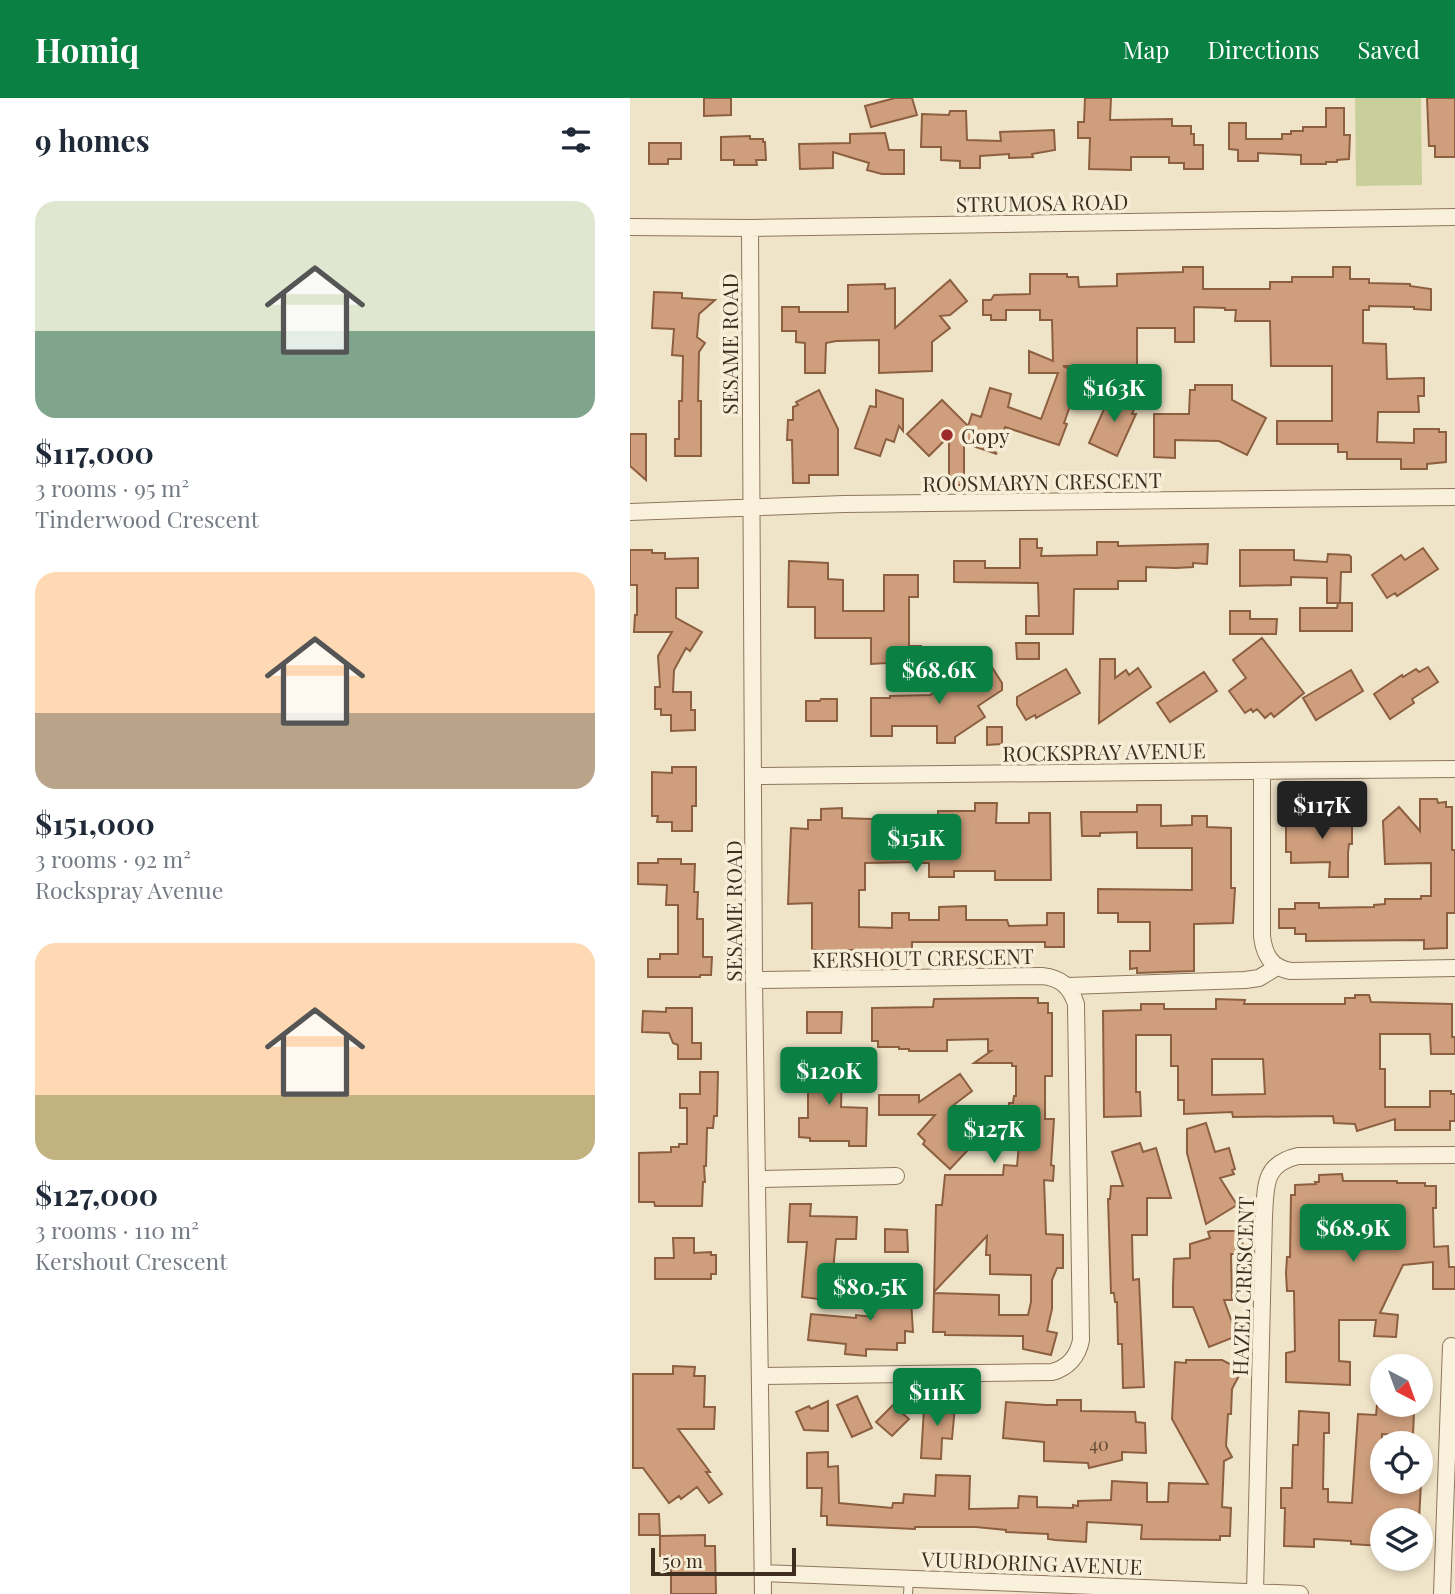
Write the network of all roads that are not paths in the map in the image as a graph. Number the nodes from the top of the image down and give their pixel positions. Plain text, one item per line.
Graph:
1 (1455, 217) edge
2 (630, 227) edge
3 (750, 228) junction
4 (1455, 497) edge
5 (750, 510) junction
6 (630, 512) edge
7 (1455, 769) edge
8 (1262, 771) junction
9 (754, 776) junction
10 (1277, 967) junction
11 (1455, 968) edge
12 (754, 980) junction
13 (1068, 986) junction
14 (1455, 1155) edge
15 (896, 1177) dead end
16 (757, 1179) junction
17 (1451, 1346) dead end
18 (760, 1376) junction
19 (762, 1573) junction
20 (909, 1586) edge
21 (1255, 1592) junction
22 (762, 1594) edge
23 (1300, 1594) edge
24 (1442, 1594) edge

1 - 3 street, STRUMOSA ROAD
2 - 3 street, STRUMOSA ROAD
3 - 5 street, SESAME ROAD
4 - 5 street, ROOSMARYN CRESCENT
5 - 6 street, ROOSMARYN CRESCENT
5 - 9 street, SESAME ROAD
7 - 8 street, ROCKSPRAY AVENUE
8 - 9 street, ROCKSPRAY AVENUE
8 - 10 street
9 - 12 street, SESAME ROAD
10 - 11 street
10 - 13 street, KERSHOUT CRESCENT
12 - 13 street, KERSHOUT CRESCENT
12 - 16 street, SESAME ROAD
13 - 18 street
14 - 21 street, HAZEL CRESCENT
15 - 16 street
16 - 18 street, SESAME ROAD
17 - 24 street
18 - 19 street, SESAME ROAD
19 - 20 street, VUURDORING AVENUE
19 - 22 street, SESAME ROAD
20 - 21 street, VUURDORING AVENUE
21 - 23 street, VUURDORING AVENUE

